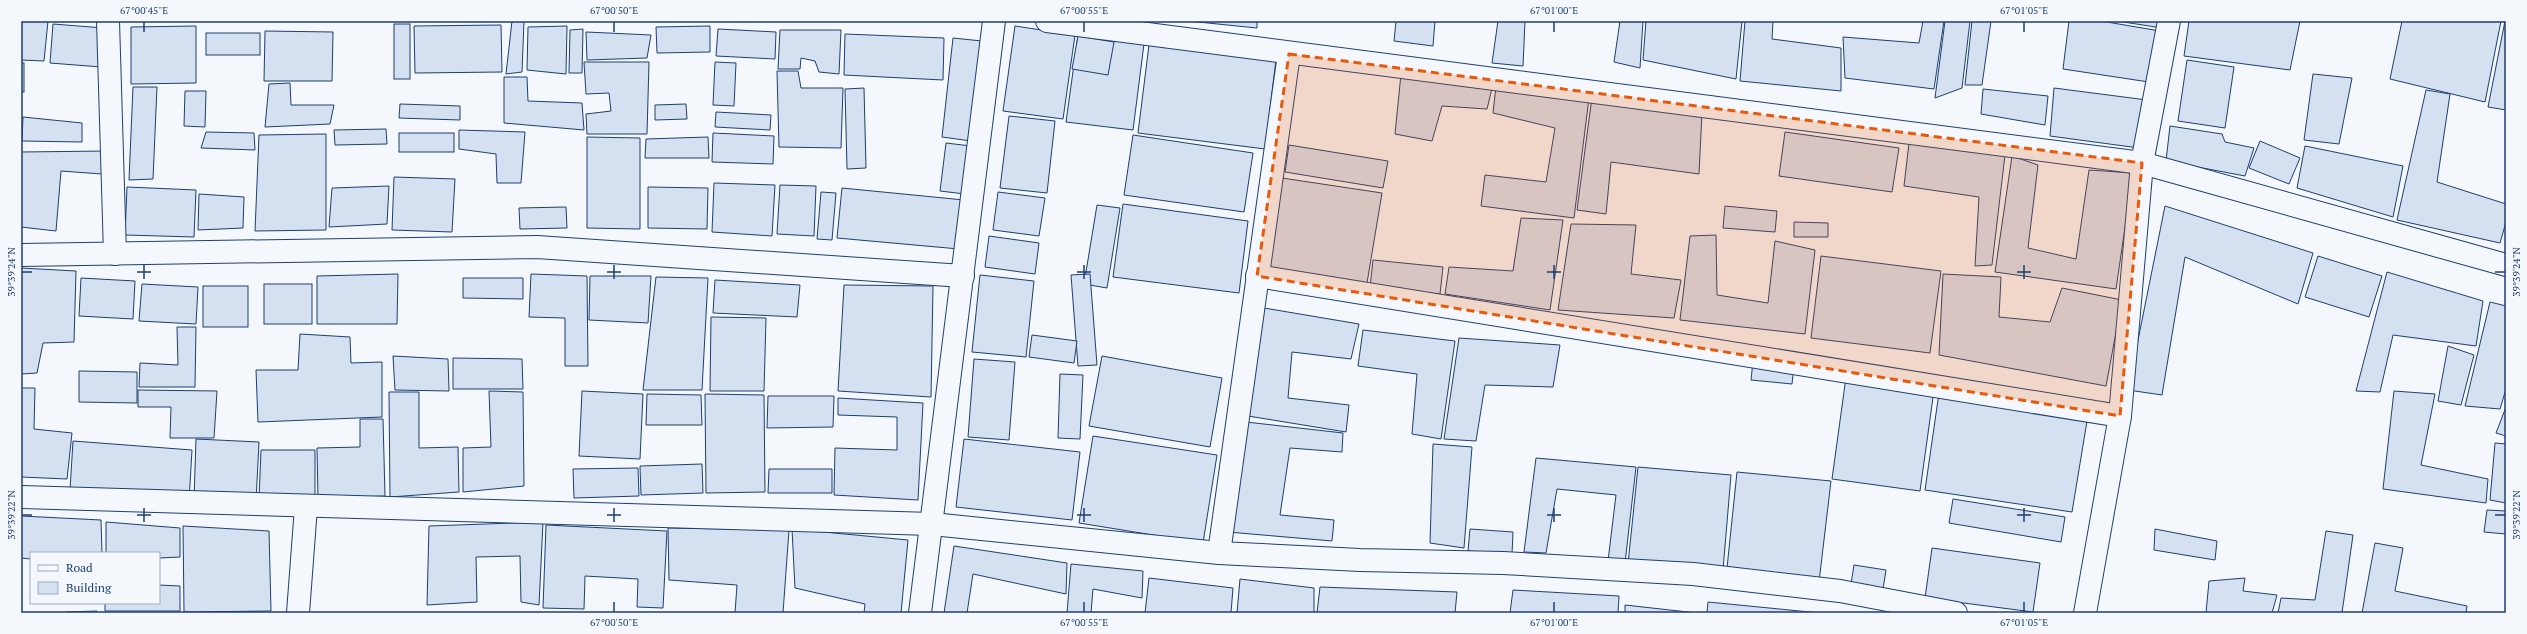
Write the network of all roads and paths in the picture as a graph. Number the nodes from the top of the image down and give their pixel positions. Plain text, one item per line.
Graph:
1 (108, 21) edge
2 (994, 21) edge
3 (1047, 21) edge
4 (2169, 21) edge
5 (1289, 54) junction
6 (2142, 163) junction
7 (115, 254) junction
8 (21, 255) edge
9 (2506, 265) edge
10 (963, 276) junction
11 (1257, 276) junction
12 (2120, 416) junction
13 (21, 497) edge
14 (306, 506) junction
15 (932, 524) junction
16 (1219, 552) junction
17 (298, 613) edge
18 (920, 613) edge
19 (1956, 613) edge
20 (2085, 613) edge

1 - 7 street
2 - 10 street
3 - 5 street
4 - 6 street
5 - 6 street
5 - 11 street
6 - 9 street
6 - 12 street
7 - 8 street
7 - 10 street
10 - 15 street
11 - 12 street
11 - 16 street
12 - 20 street
13 - 14 street
14 - 15 street
14 - 17 street
15 - 16 street
15 - 18 street
16 - 19 street

